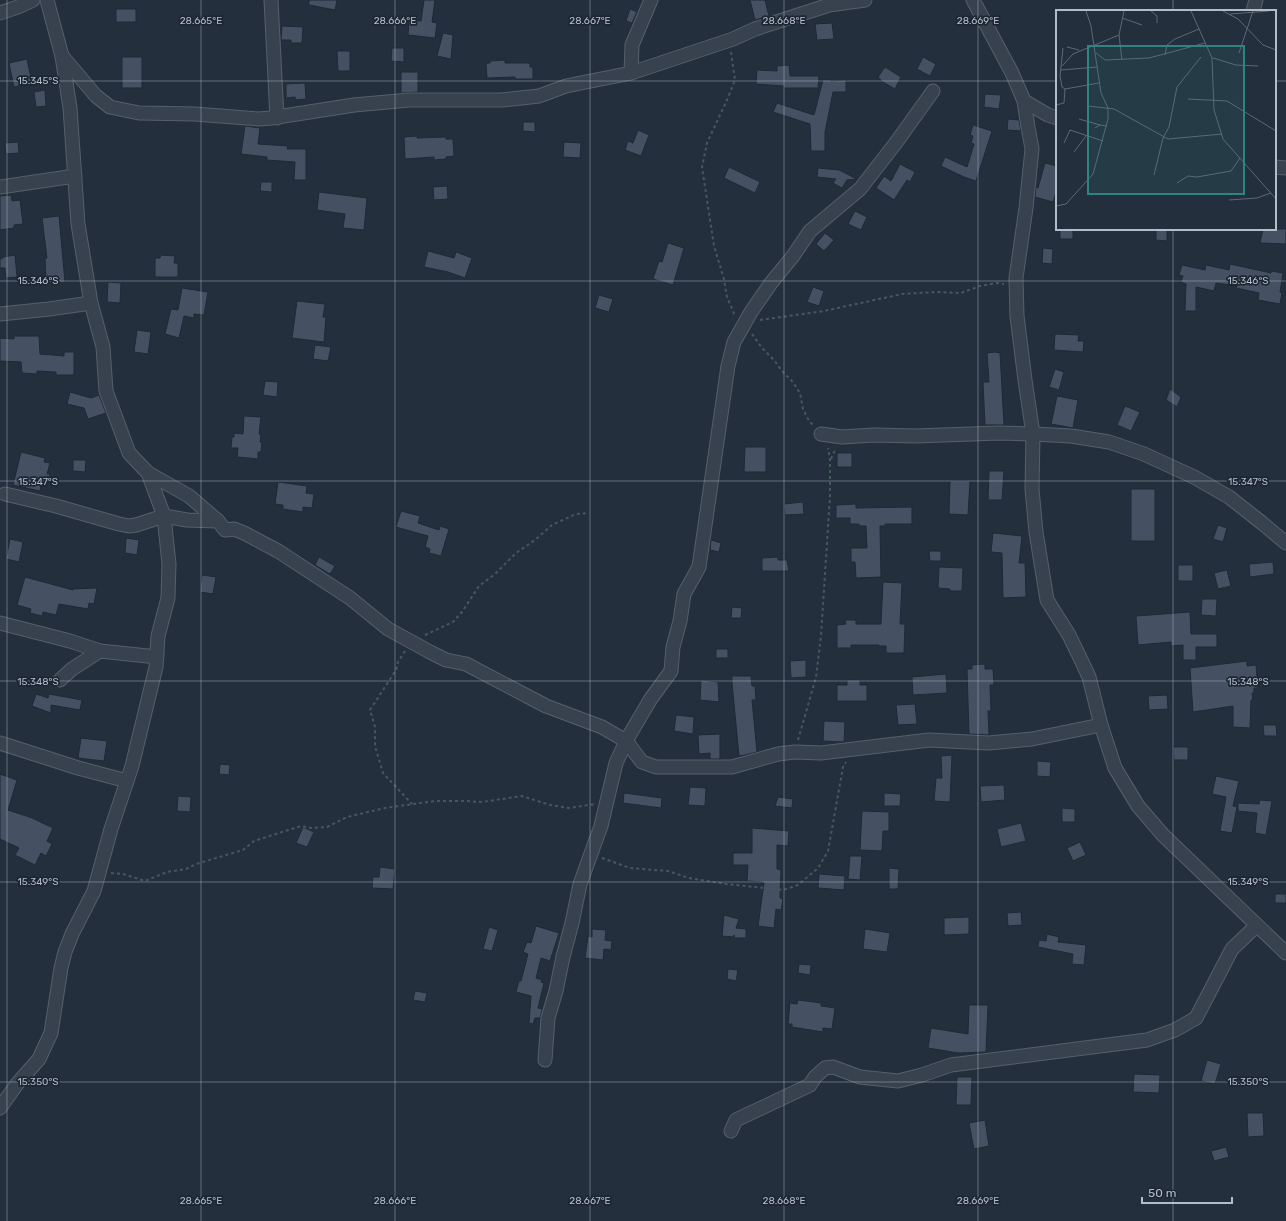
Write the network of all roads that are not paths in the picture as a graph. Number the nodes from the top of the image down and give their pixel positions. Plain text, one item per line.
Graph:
1 (33, 0) edge
2 (47, 0) edge
3 (271, 0) edge
4 (651, 0) edge
5 (864, 0) edge
6 (973, 0) edge
7 (1256, 0) edge
8 (1253, 10) edge
9 (0, 13) edge
10 (62, 56) junction
11 (631, 73) junction
12 (933, 91) dead end
13 (1024, 101) junction
14 (277, 118) junction
15 (1056, 118) edge
16 (1276, 167) edge
17 (1286, 168) edge
18 (75, 176) junction
19 (0, 187) edge
20 (91, 303) junction
21 (0, 314) edge
22 (821, 434) road end
23 (1033, 434) junction
24 (148, 473) junction
25 (5, 494) dead end
26 (164, 516) junction
27 (218, 521) junction
28 (1286, 543) edge
29 (0, 623) edge
30 (100, 651) junction
31 (157, 657) junction
32 (60, 680) dead end
33 (1101, 725) junction
34 (626, 741) junction
35 (1, 744) edge
36 (127, 781) junction
37 (1256, 925) junction
38 (1286, 953) edge
39 (546, 1060) dead end
40 (0, 1108) edge
41 (731, 1131) dead end

1 - 9 street
2 - 10 street
3 - 14 street
4 - 11 street
5 - 11 street
6 - 13 street
7 - 8 street
10 - 14 street
10 - 18 street
11 - 14 street
12 - 34 street
13 - 15 street
13 - 23 street
16 - 17 street
18 - 19 street
18 - 20 street
20 - 21 street
20 - 24 street
22 - 23 street
23 - 28 street
23 - 33 street
24 - 26 street
24 - 27 street
25 - 26 street
26 - 27 street
26 - 31 street
27 - 34 street
29 - 30 street
30 - 31 street
30 - 32 street
31 - 36 street
33 - 34 street
33 - 37 street
34 - 39 street
35 - 36 street
36 - 40 street
37 - 38 street
37 - 41 street

